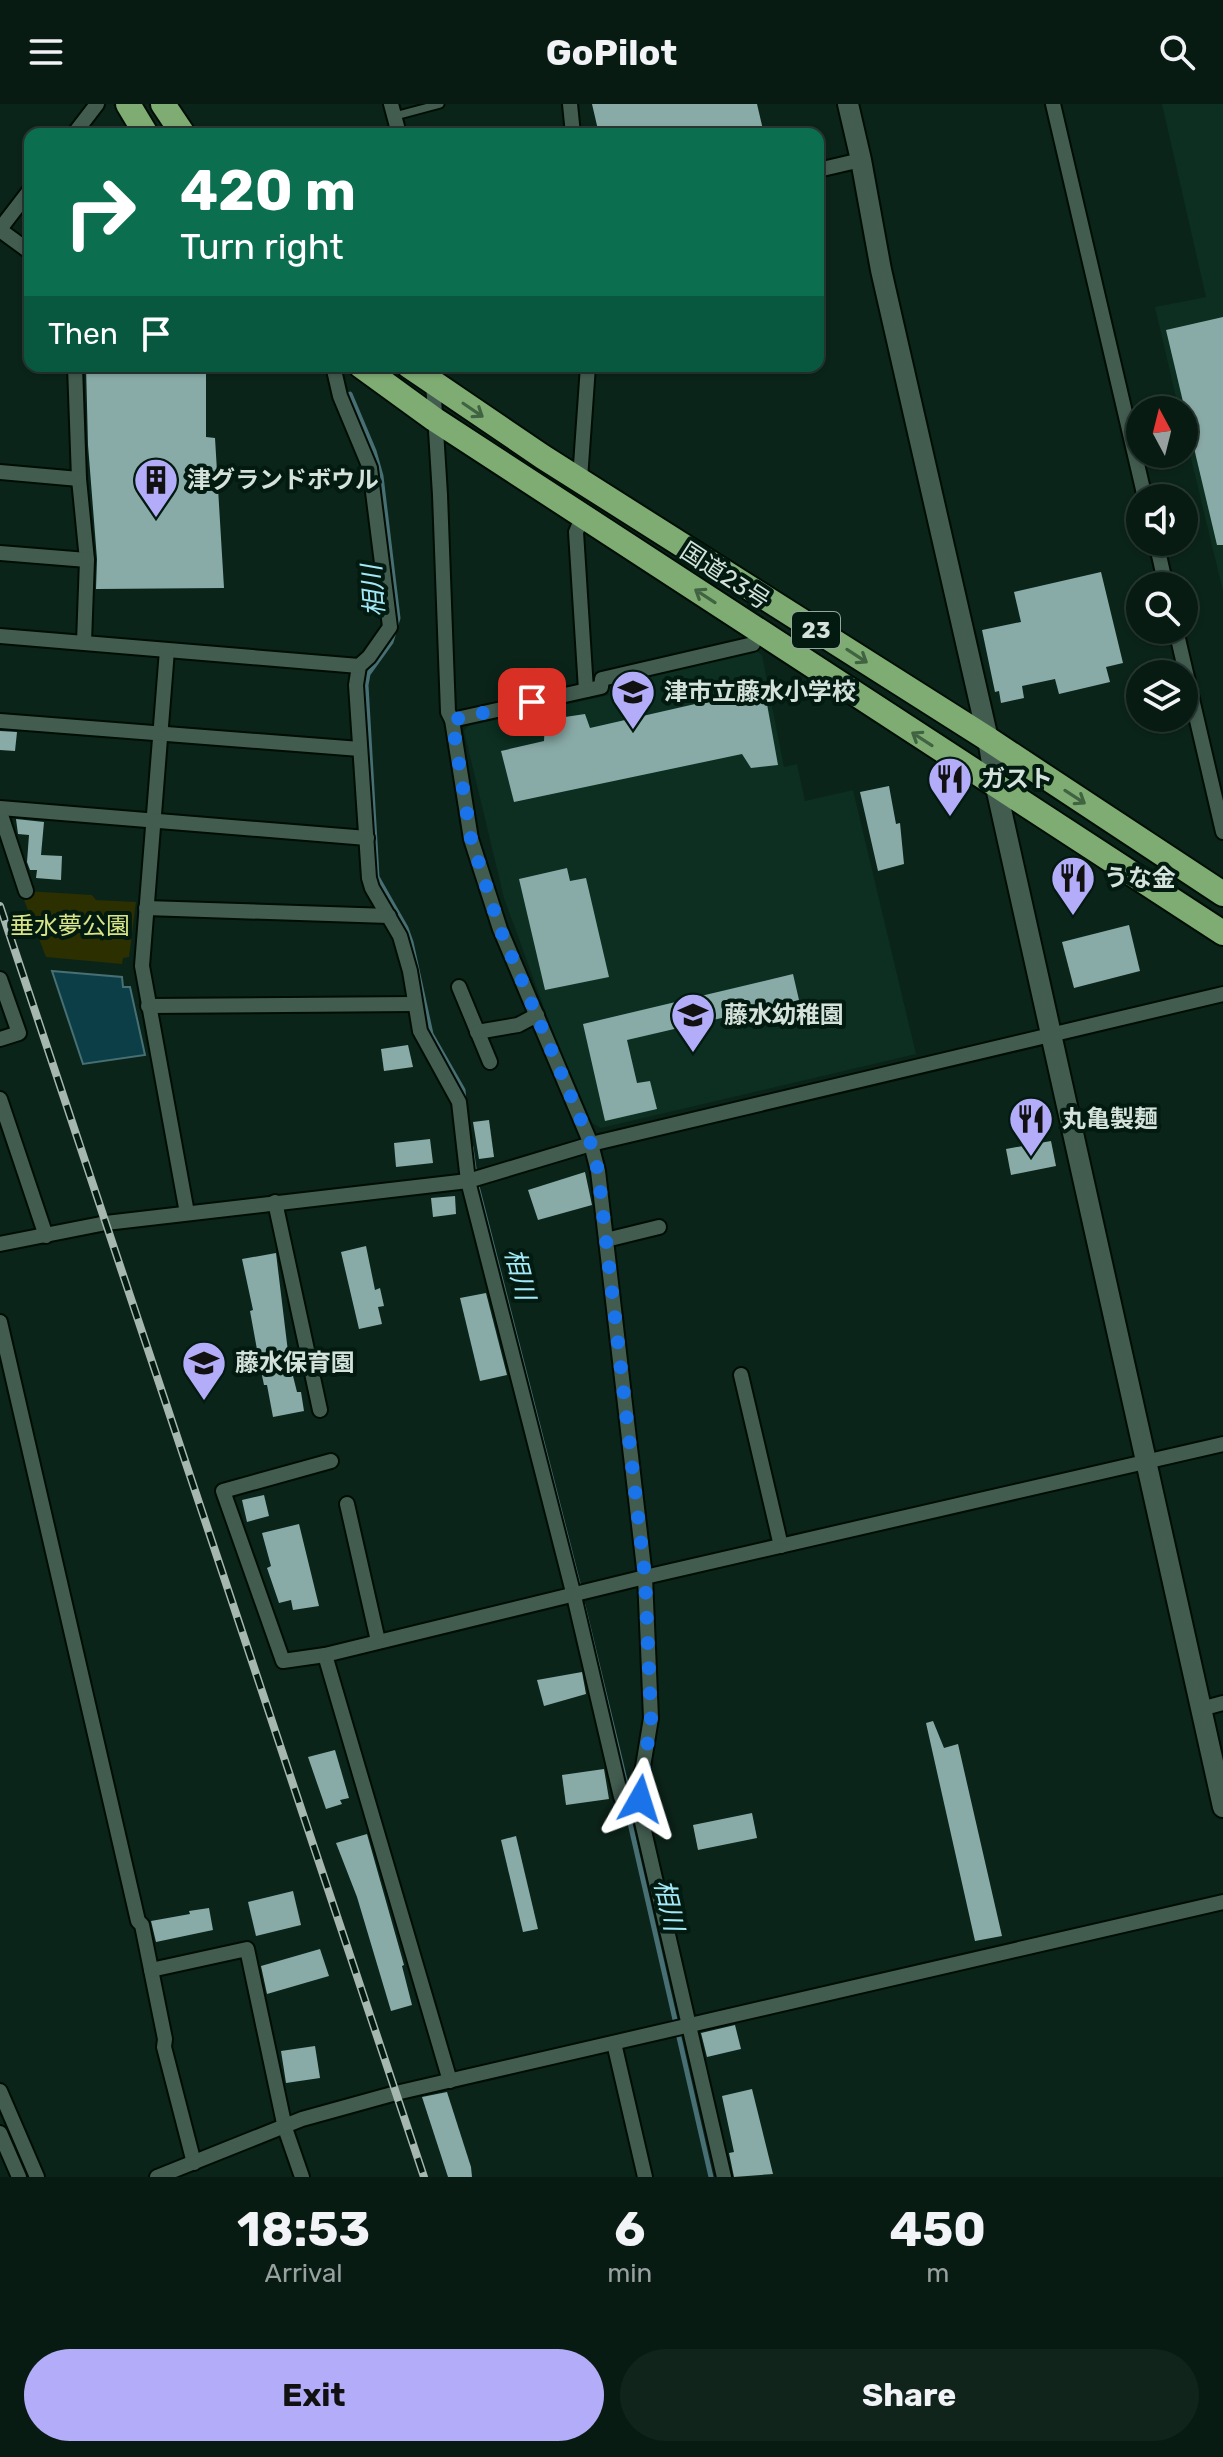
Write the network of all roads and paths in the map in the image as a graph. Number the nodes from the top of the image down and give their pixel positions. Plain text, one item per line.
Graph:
1 (97, 104) edge
2 (128, 104) edge
3 (163, 104) edge
4 (440, 104) edge
5 (570, 104) edge
6 (848, 104) edge
7 (1053, 104) edge
8 (393, 110) edge
9 (79, 128) edge
10 (142, 128) edge
11 (179, 128) edge
12 (572, 128) edge
13 (861, 160) junction
14 (824, 169) edge
15 (24, 198) edge
16 (0, 229) edge
17 (24, 247) edge
18 (75, 372) edge
19 (369, 372) edge
20 (588, 372) edge
21 (332, 373) edge
22 (432, 374) edge
23 (434, 419) junction
24 (0, 472) edge
25 (79, 479) junction
26 (580, 479) junction
27 (1142, 484) edge
28 (583, 516) junction
29 (0, 553) edge
30 (87, 560) junction
31 (0, 636) edge
32 (84, 642) junction
33 (753, 644) dead end
34 (1179, 644) edge
35 (167, 650) junction
36 (359, 666) junction
37 (586, 690) junction
38 (452, 720) junction
39 (0, 721) edge
40 (161, 732) junction
41 (988, 739) junction
42 (360, 749) junction
43 (996, 787) junction
44 (0, 810) edge
45 (153, 820) junction
46 (1223, 832) edge
47 (367, 838) junction
48 (26, 891) dead end
49 (1223, 894) edge
50 (146, 908) junction
51 (389, 916) junction
52 (1223, 933) edge
53 (0, 979) edge
54 (459, 987) dead end
55 (1223, 994) edge
56 (415, 1004) junction
57 (148, 1006) junction
58 (537, 1015) junction
59 (477, 1032) junction
60 (1053, 1035) junction
61 (0, 1039) edge
62 (490, 1062) dead end
63 (0, 1099) edge
64 (591, 1144) junction
65 (474, 1179) junction
66 (275, 1202) junction
67 (187, 1213) junction
68 (659, 1227) dead end
69 (46, 1236) junction
70 (606, 1240) junction
71 (0, 1244) edge
72 (0, 1322) edge
73 (741, 1375) dead end
74 (320, 1410) dead end
75 (1223, 1444) edge
76 (331, 1461) dead end
77 (1147, 1461) junction
78 (347, 1504) dead end
79 (781, 1546) junction
80 (645, 1577) junction
81 (579, 1594) junction
82 (378, 1641) junction
83 (325, 1655) junction
84 (1217, 1703) edge
85 (632, 1798) junction
86 (1223, 1807) edge
87 (1223, 1902) edge
88 (151, 1970) junction
89 (686, 2025) junction
90 (614, 2043) junction
91 (450, 2081) junction
92 (0, 2091) edge
93 (285, 2128) junction
94 (0, 2133) edge
95 (194, 2163) junction
96 (19, 2177) edge
97 (37, 2177) edge
98 (157, 2177) edge
99 (302, 2177) edge
100 (645, 2177) edge
101 (724, 2177) edge

1 - 9 street
2 - 10 highway
3 - 11 highway
4 - 8 lane
5 - 12 street
6 - 13 street
7 - 27 street
13 - 14 street
13 - 41 street
15 - 16 street
16 - 17 street
18 - 25 street
19 - 23 highway, 国道23号 / 23
20 - 26 street
21 - 36 street
22 - 23 street
22 -> 26 highway, 国道23号 / 23
23 - 28 highway, 国道23号 / 23
23 - 38 street
24 - 25 street
25 - 30 street
26 -> 41 highway, 国道23号 / 23
28 - 37 street
43 -> 28 highway, 国道23号 / 23
29 - 30 street
30 - 32 street
31 - 32 street
32 - 35 street
33 - 37 street
34 - 46 street
35 - 36 street
35 - 40 street
36 - 42 street
37 - 38 street
38 - 58 street
39 - 40 street
40 - 42 street
40 - 45 street
41 - 43 street
41 -> 49 highway, 国道23号 / 23
42 - 47 street
43 - 52 highway, 国道23号 / 23
43 - 60 street
44 - 45 street
44 - 48 street
45 - 47 street
45 - 50 street
47 - 51 street
50 - 51 street
50 - 57 street
51 - 56 street
53 - 61 street
54 - 59 street
55 - 60 street
56 - 57 street
56 - 65 street
57 - 67 street
58 - 59 street
58 - 64 street
59 - 62 street
60 - 64 street
60 - 77 street
63 - 69 street
64 - 65 street
64 - 70 street
65 - 66 street
65 - 81 street
66 - 67 street
66 - 74 street
67 - 69 street
68 - 70 street
69 - 71 street
70 - 80 street
72 - 88 street
73 - 79 street
75 - 77 street
76 - 83 street
77 - 79 street
77 - 84 street
78 - 82 street
79 - 80 street
80 - 81 street
80 - 85 street
81 - 82 street
81 - 85 street
82 - 83 street
83 - 91 street
84 - 86 street
85 - 89 street
87 - 89 street
88 - 93 street
88 - 95 street
89 - 90 street
89 - 101 street
90 - 91 street
90 - 100 street
91 - 93 street
92 - 97 street
93 - 95 street
93 - 99 street
94 - 96 street
95 - 98 street

